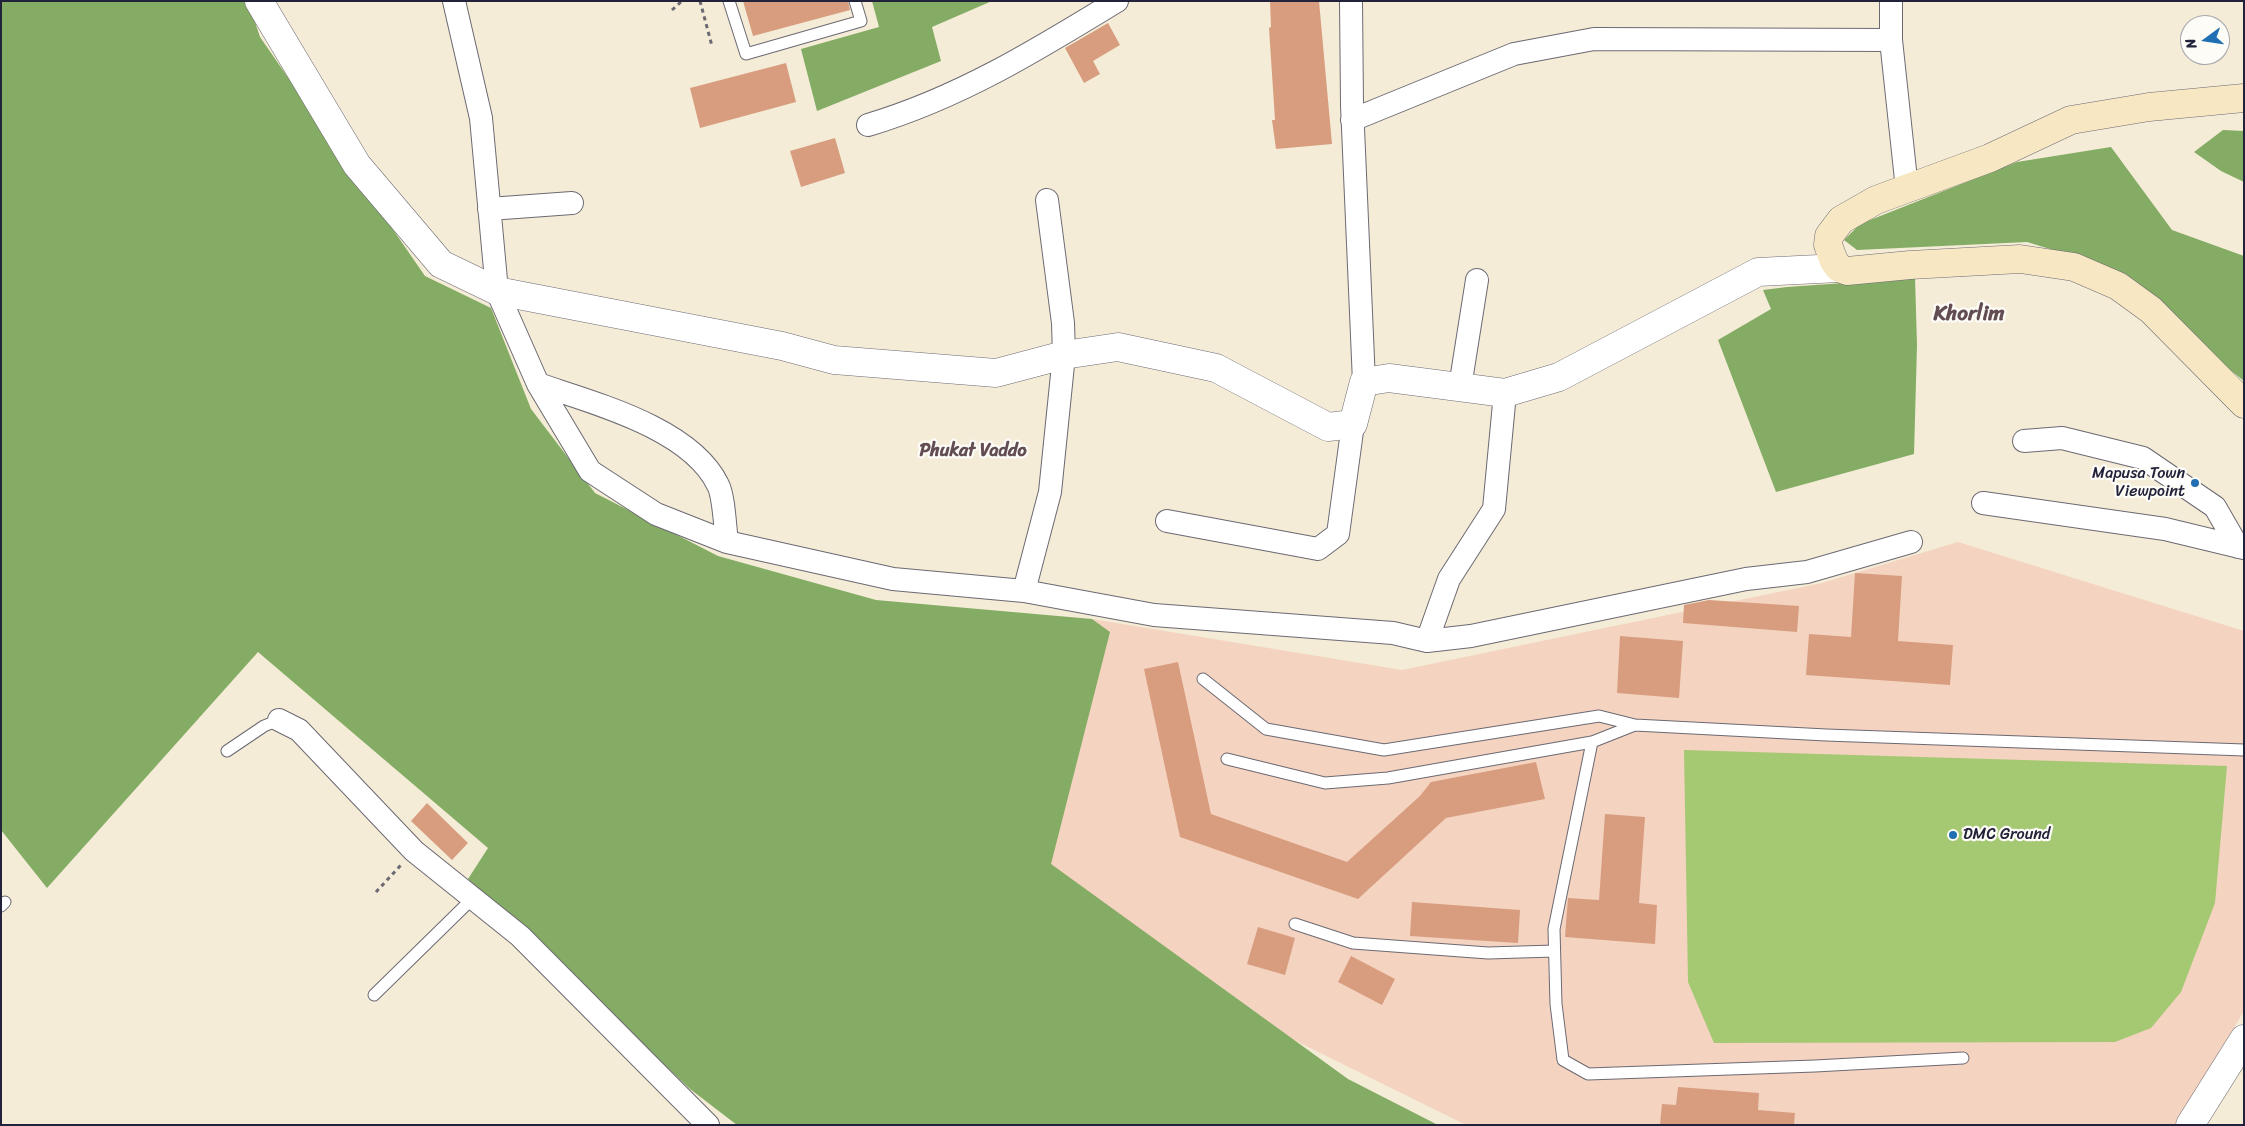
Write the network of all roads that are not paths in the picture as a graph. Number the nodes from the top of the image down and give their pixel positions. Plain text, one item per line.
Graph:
1 (259, 1) edge
2 (454, 1) edge
3 (729, 1) edge
4 (855, 1) edge
5 (1117, 1) edge
6 (1351, 1) edge
7 (1891, 1) edge
8 (1891, 40) junction
9 (2244, 98) edge
10 (1352, 120) junction
11 (868, 125) dead end
12 (1907, 189) junction
13 (1047, 200) dead end
14 (572, 203) dead end
15 (489, 208) junction
16 (1839, 268) junction
17 (1476, 280) dead end
18 (497, 291) junction
19 (1064, 355) junction
20 (1364, 382) junction
21 (538, 384) junction
22 (1460, 387) junction
23 (1506, 392) junction
24 (2244, 404) edge
25 (1353, 424) junction
26 (2024, 441) dead end
27 (1983, 503) dead end
28 (1166, 521) dead end
29 (727, 542) junction
30 (1911, 542) dead end
31 (2241, 548) edge
32 (1024, 591) junction
33 (1428, 641) junction
34 (1203, 679) dead end
35 (279, 720) joint
36 (1635, 725) junction
37 (1592, 742) junction
38 (2244, 750) edge
39 (227, 751) dead end
40 (1227, 760) dead end
41 (473, 898) junction
42 (1295, 924) dead end
43 (1554, 951) junction
44 (374, 995) dead end
45 (2244, 1038) edge
46 (1963, 1058) dead end
47 (2194, 1124) edge
48 (708, 1125) edge

1 - 18 street
2 - 15 street
3 - 4 lane
5 - 11 street
6 - 10 street
7 - 8 street
8 - 10 street
8 - 12 street
9 - 12 main road
10 - 20 street
12 - 16 main road
13 - 19 street
14 - 15 street
15 - 18 street
16 - 23 street
16 - 24 main road
17 - 22 street
18 - 19 street
18 - 21 street
19 - 25 street
19 - 32 street
20 - 22 street
20 - 25 street
21 - 29 street
21 - 29 street
22 - 23 street
23 - 33 street
25 - 28 street
26 - 31 street
27 - 31 street
29 - 32 street
30 - 33 street
32 - 33 street
34 - 36 lane
35 - 39 lane
35 - 41 street
36 - 37 lane
36 - 38 lane
37 - 40 lane
37 - 43 lane
41 - 44 lane
41 - 48 street
42 - 43 lane
43 - 46 lane
45 - 47 street

